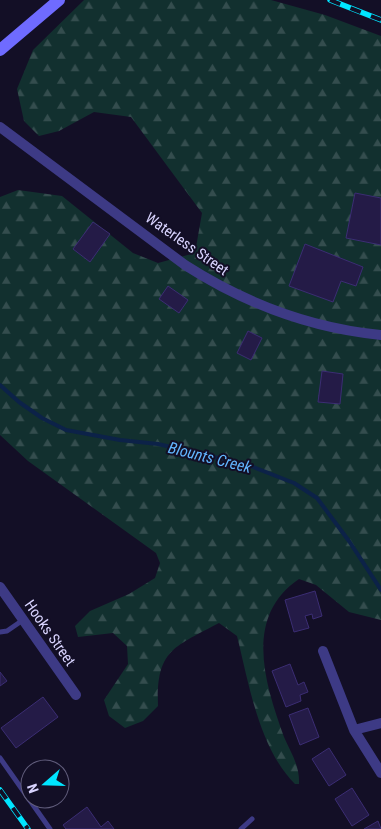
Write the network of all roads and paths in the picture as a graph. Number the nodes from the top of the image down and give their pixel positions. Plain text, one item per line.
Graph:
1 (59, 0) edge
2 (0, 50) edge
3 (0, 127) edge
4 (381, 335) edge
5 (0, 587) edge
6 (23, 620) junction
7 (0, 632) edge
8 (323, 651) dead end
9 (76, 696) dead end
10 (381, 723) edge
11 (354, 730) junction
12 (0, 758) edge
13 (381, 772) edge
14 (252, 819) dead end
15 (50, 829) edge
16 (241, 829) edge

1 - 2 main road
3 - 4 street, Waterless Street
5 - 6 street, Hooks Street
6 - 7 lane
6 - 9 street, Hooks Street
8 - 11 street
10 - 11 street
11 - 13 street
12 - 15 lane
14 - 16 lane

